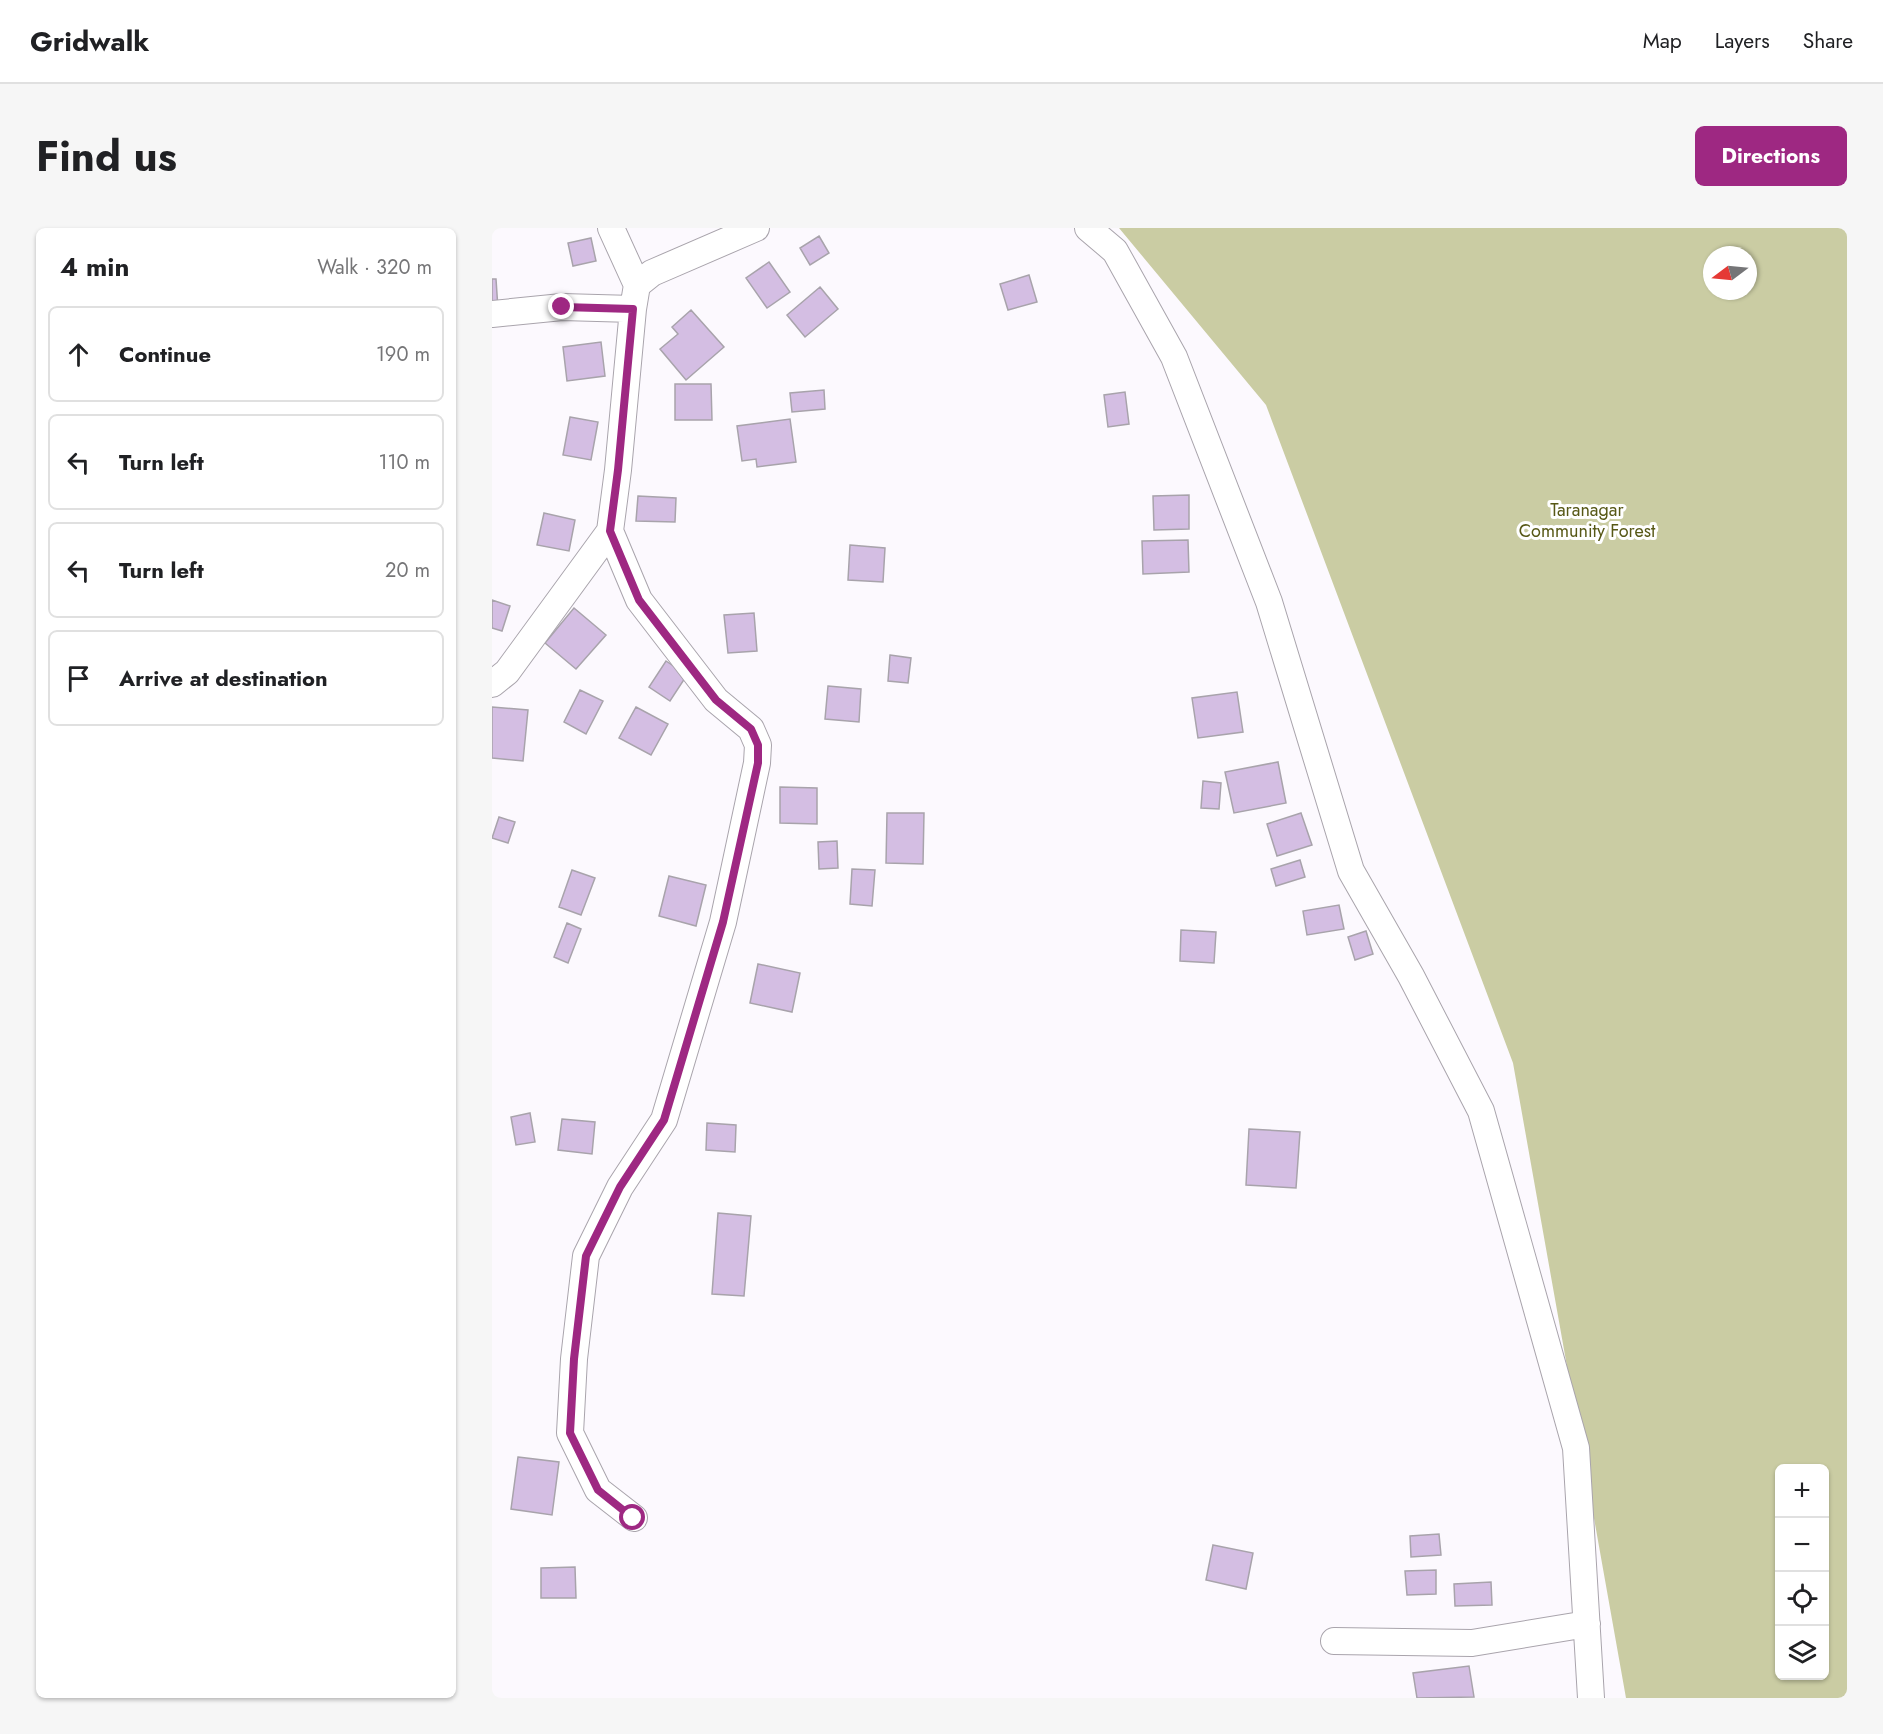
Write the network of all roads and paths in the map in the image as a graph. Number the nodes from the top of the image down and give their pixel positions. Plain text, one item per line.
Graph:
1 (611, 228) edge
2 (756, 228) edge
3 (1088, 228) edge
4 (635, 297) junction
5 (492, 314) edge
6 (610, 531) junction
7 (492, 684) edge
8 (633, 1518) dead end
9 (1587, 1624) junction
10 (1335, 1641) dead end
11 (1591, 1698) edge

1 - 4 street
2 - 4 street
3 - 9 street
4 - 5 street
4 - 6 street
6 - 7 street
6 - 8 street
9 - 10 street
9 - 11 street

